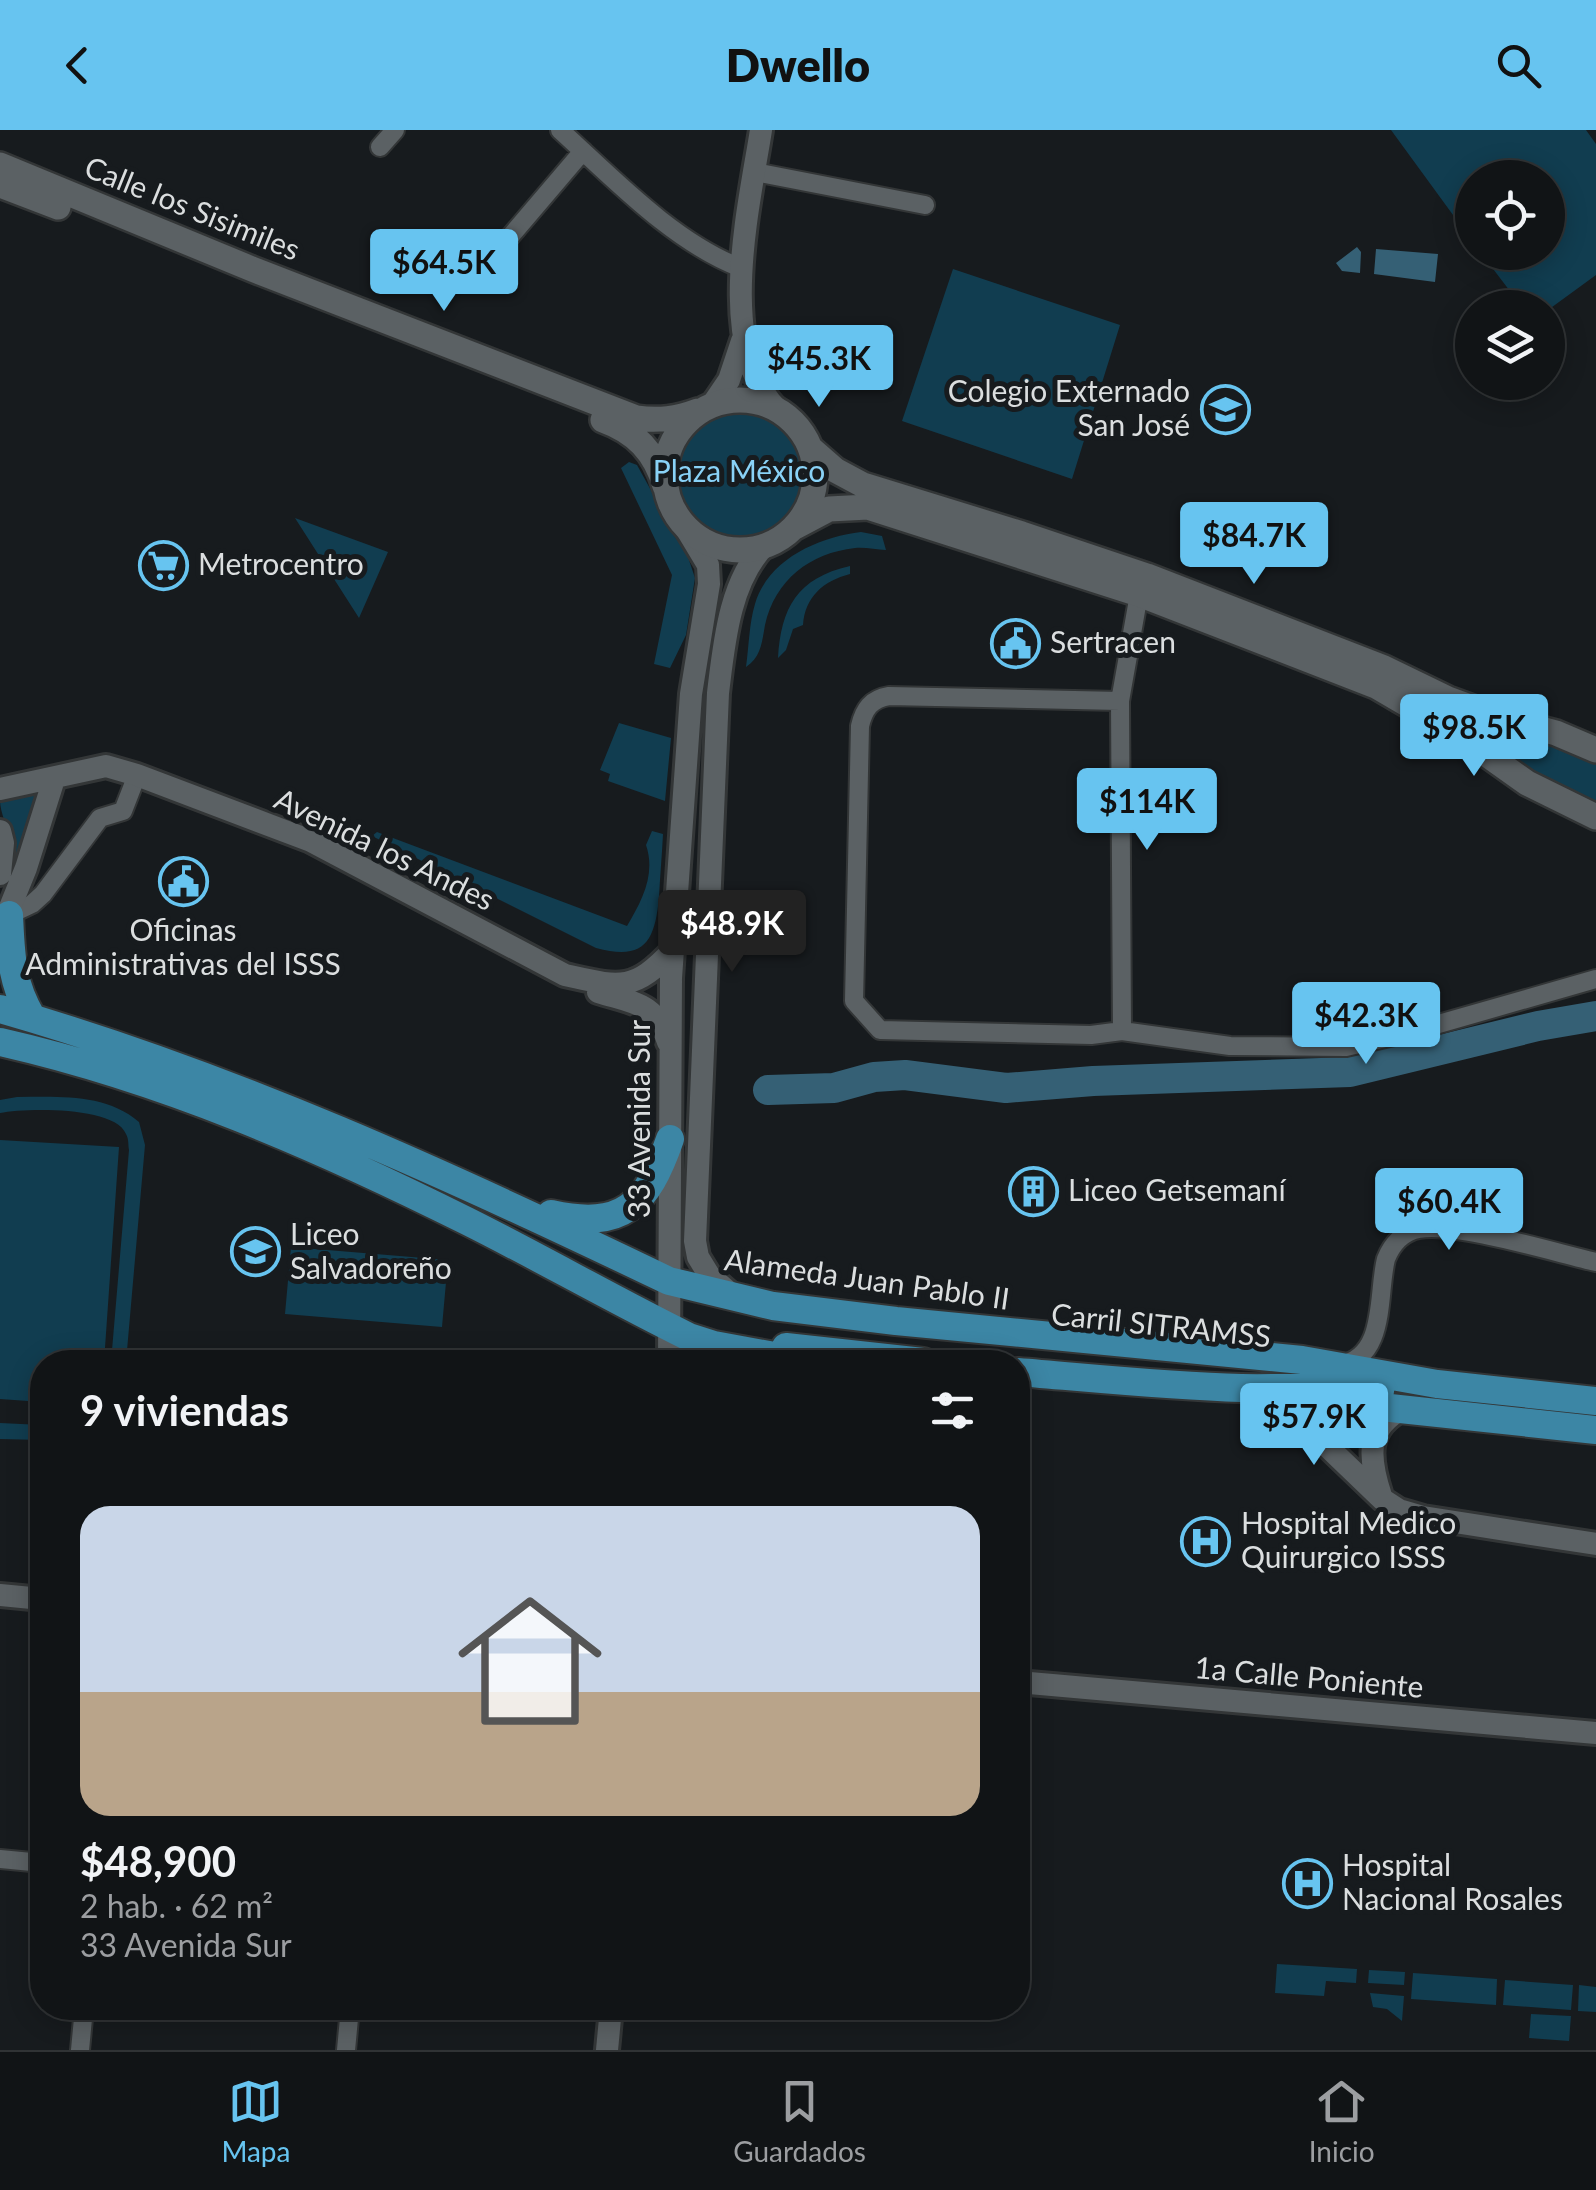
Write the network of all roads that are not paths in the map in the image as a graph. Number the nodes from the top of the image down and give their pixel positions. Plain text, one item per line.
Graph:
1 (395, 130) edge
2 (560, 130) edge
3 (761, 130) edge
4 (380, 147) dead end
5 (583, 151) junction
6 (0, 165) edge
7 (755, 172) junction
8 (0, 185) edge
9 (925, 204) dead end
10 (486, 266) dead end
11 (740, 268) junction
12 (744, 323) junction
13 (706, 408) junction
14 (779, 410) junction
15 (811, 449) junction
16 (665, 486) junction
17 (684, 525) junction
18 (795, 527) junction
19 (766, 546) junction
20 (1139, 594) junction
21 (1120, 700) junction
22 (1596, 750) edge
23 (137, 775) junction
24 (54, 780) junction
25 (0, 789) edge
26 (1596, 817) edge
27 (0, 832) edge
28 (0, 874) edge
29 (4, 922) edge
30 (708, 930) junction
31 (673, 950) junction
32 (565, 975) junction
33 (671, 978) junction
34 (1596, 979) edge
35 (624, 998) junction
36 (0, 1008) edge
37 (32, 1018) junction
38 (1122, 1031) junction
39 (0, 1042) edge
40 (670, 1048) junction
41 (670, 1139) junction
42 (510, 1205) junction
43 (1596, 1262) edge
44 (681, 1285) junction
45 (739, 1300) junction
46 (671, 1328) junction
47 (1374, 1333) junction
48 (670, 1350) edge
49 (741, 1350) edge
50 (810, 1350) edge
51 (1030, 1373) edge
52 (1328, 1374) junction
53 (1422, 1381) junction
54 (1030, 1384) edge
55 (1280, 1401) junction
56 (1596, 1402) edge
57 (1404, 1408) junction
58 (1596, 1415) edge
59 (1596, 1430) edge
60 (1382, 1499) junction
61 (1596, 1544) edge
62 (0, 1595) edge
63 (30, 1599) edge
64 (1030, 1683) edge
65 (1596, 1733) edge
66 (0, 1859) edge
67 (30, 1861) edge
68 (83, 2020) edge
69 (349, 2020) edge
70 (610, 2020) edge
71 (80, 2050) edge
72 (346, 2050) edge
73 (606, 2050) edge

1 - 4 street
2 - 5 street
3 - 7 street
5 - 10 street
5 - 11 street
6 - 13 main road, Calle los Sisimiles
7 - 9 street
7 - 11 street
8 - 16 main road, Calle los Sisimiles
11 - 12 street
12 - 13 street
12 - 14 street
13 - 14 main road
13 - 16 main road
14 - 15 main road
15 - 18 main road
15 - 22 main road
16 - 17 main road
17 - 19 main road
17 - 31 street, 33 Avenida Sur
18 - 19 main road
18 - 20 main road
19 - 30 street, 33 Avenida Sur
20 - 21 street
20 - 26 main road
21 - 38 street
21 - 38 street
23 - 24 street, Avenida los Andes
23 - 29 street
23 - 32 street, Avenida los Andes
24 - 25 street, Avenida los Andes
24 - 29 street
27 - 28 street
29 - 37 main road
30 - 33 street
30 - 45 street, 33 Avenida Sur
31 - 32 street, Avenida los Andes
31 - 33 street, 33 Avenida Sur
32 - 35 street, Avenida los Andes
33 - 35 street
33 - 40 street, 33 Avenida Sur
34 - 38 street
35 - 40 street, Avenida los Andes
36 - 37 main road, Alameda Juan Pablo II
37 - 42 main road, Alameda Juan Pablo II
39 - 46 main road
40 - 41 street, 33 Avenida Sur
41 - 42 main road
41 - 44 street, 33 Avenida Sur
42 - 44 main road, Alameda Juan Pablo II
43 - 47 street
44 - 45 main road, Alameda Juan Pablo II
44 - 46 street, 33 Avenida Sur
44 - 52 main road, Carril SITRAMSS
45 - 52 main road, Alameda Juan Pablo II
46 - 48 street, 33 Avenida Sur
46 - 49 main road
46 - 50 main road
47 - 52 street
47 - 53 street
51 - 52 main road, Carril SITRAMSS
52 - 53 main road, Alameda Juan Pablo II
52 - 58 main road, Carril SITRAMSS
53 - 56 main road, Alameda Juan Pablo II
54 - 55 main road
55 - 57 main road
55 - 60 street
57 - 59 main road
57 - 60 street
60 - 61 street
62 - 63 street
64 - 65 street, 1a Calle Poniente
66 - 67 street
68 - 71 street
69 - 72 street
70 - 73 street

